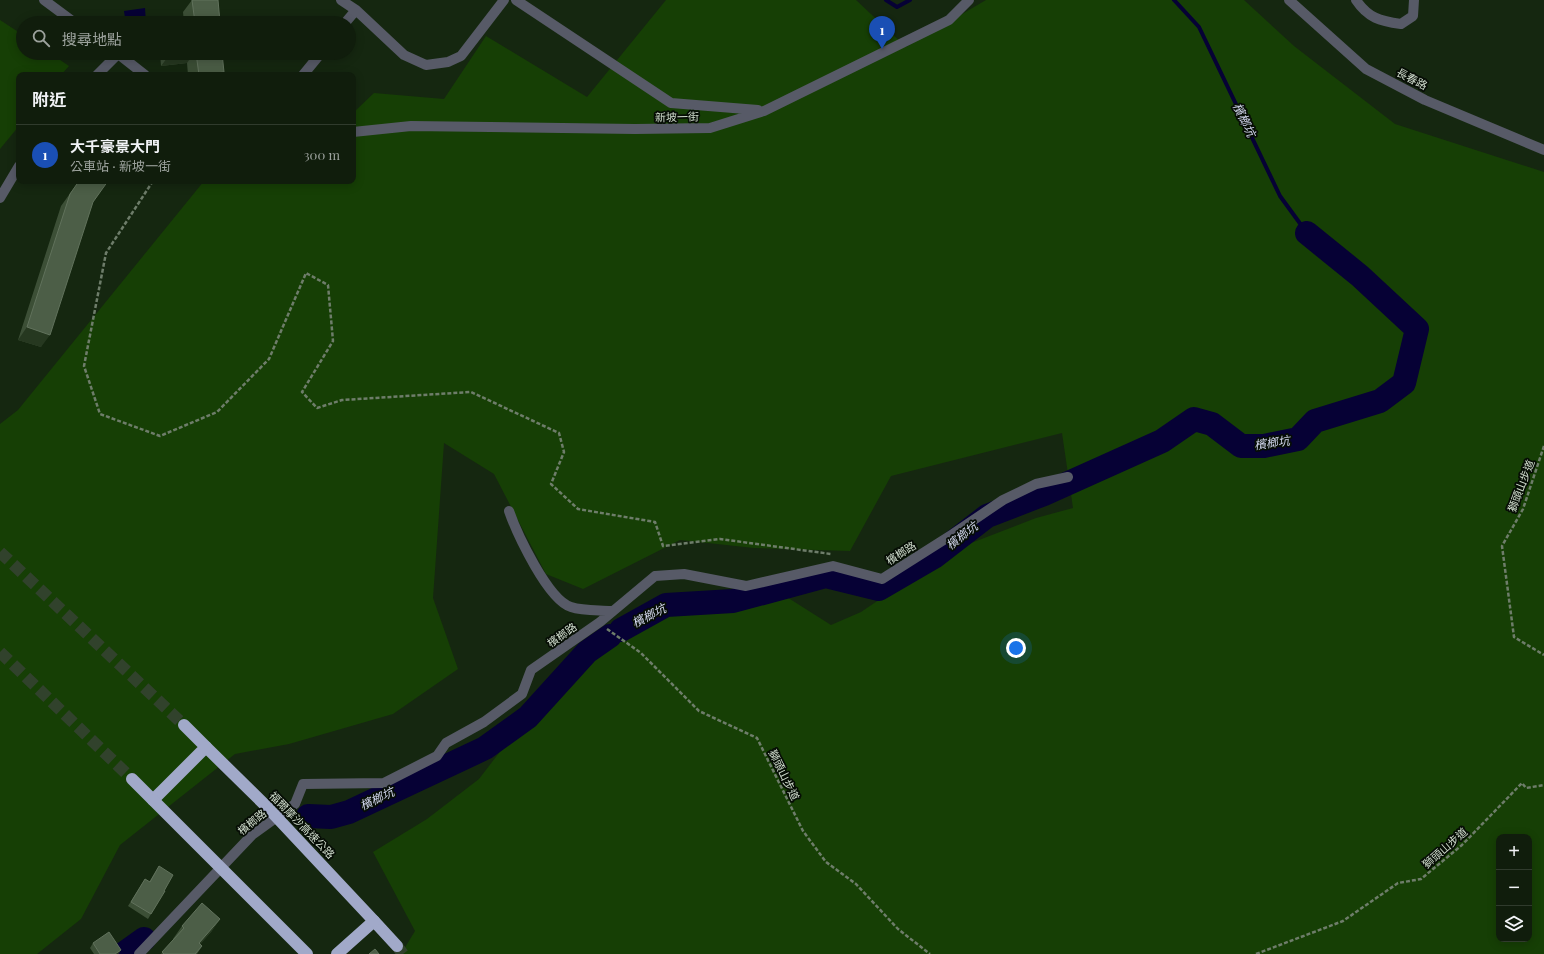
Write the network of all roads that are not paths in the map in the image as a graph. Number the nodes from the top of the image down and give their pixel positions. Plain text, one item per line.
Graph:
1 (44, 0) edge
2 (341, 0) edge
3 (504, 0) edge
4 (516, 0) edge
5 (969, 0) edge
6 (1289, 0) edge
7 (1356, 0) edge
8 (1414, 0) edge
9 (356, 10) junction
10 (66, 16) edge
11 (351, 16) edge
12 (111, 60) edge
13 (126, 60) edge
14 (315, 60) edge
15 (100, 72) edge
16 (141, 72) edge
17 (305, 72) edge
18 (764, 111) junction
19 (356, 131) edge
20 (1544, 150) edge
21 (16, 171) edge
22 (0, 198) edge
23 (1068, 477) dead end
24 (509, 511) dead end
25 (611, 612) junction
26 (184, 725) tunnel mouth
27 (206, 746) junction
28 (132, 779) tunnel mouth
29 (153, 800) junction
30 (374, 921) junction
31 (397, 946) tunnel mouth
32 (139, 954) edge
33 (307, 954) edge
34 (337, 954) edge

1 - 10 street
2 - 9 street
3 - 9 street
4 - 18 street
5 - 18 street, 新坡一街
6 - 20 street, 長春路
7 - 8 street
9 - 11 street
12 - 15 street
13 - 16 street
14 - 17 street
18 - 19 street, 新坡一街
21 - 22 street
23 - 25 street, 檳榔路
24 - 25 street
25 - 32 street, 檳榔路
26 - 27 highway, 福爾摩沙高速公路
27 - 29 highway
27 - 30 highway, 福爾摩沙高速公路, bridge
28 - 29 highway
29 - 33 highway, bridge
30 - 31 highway, 福爾摩沙高速公路
30 - 34 highway

